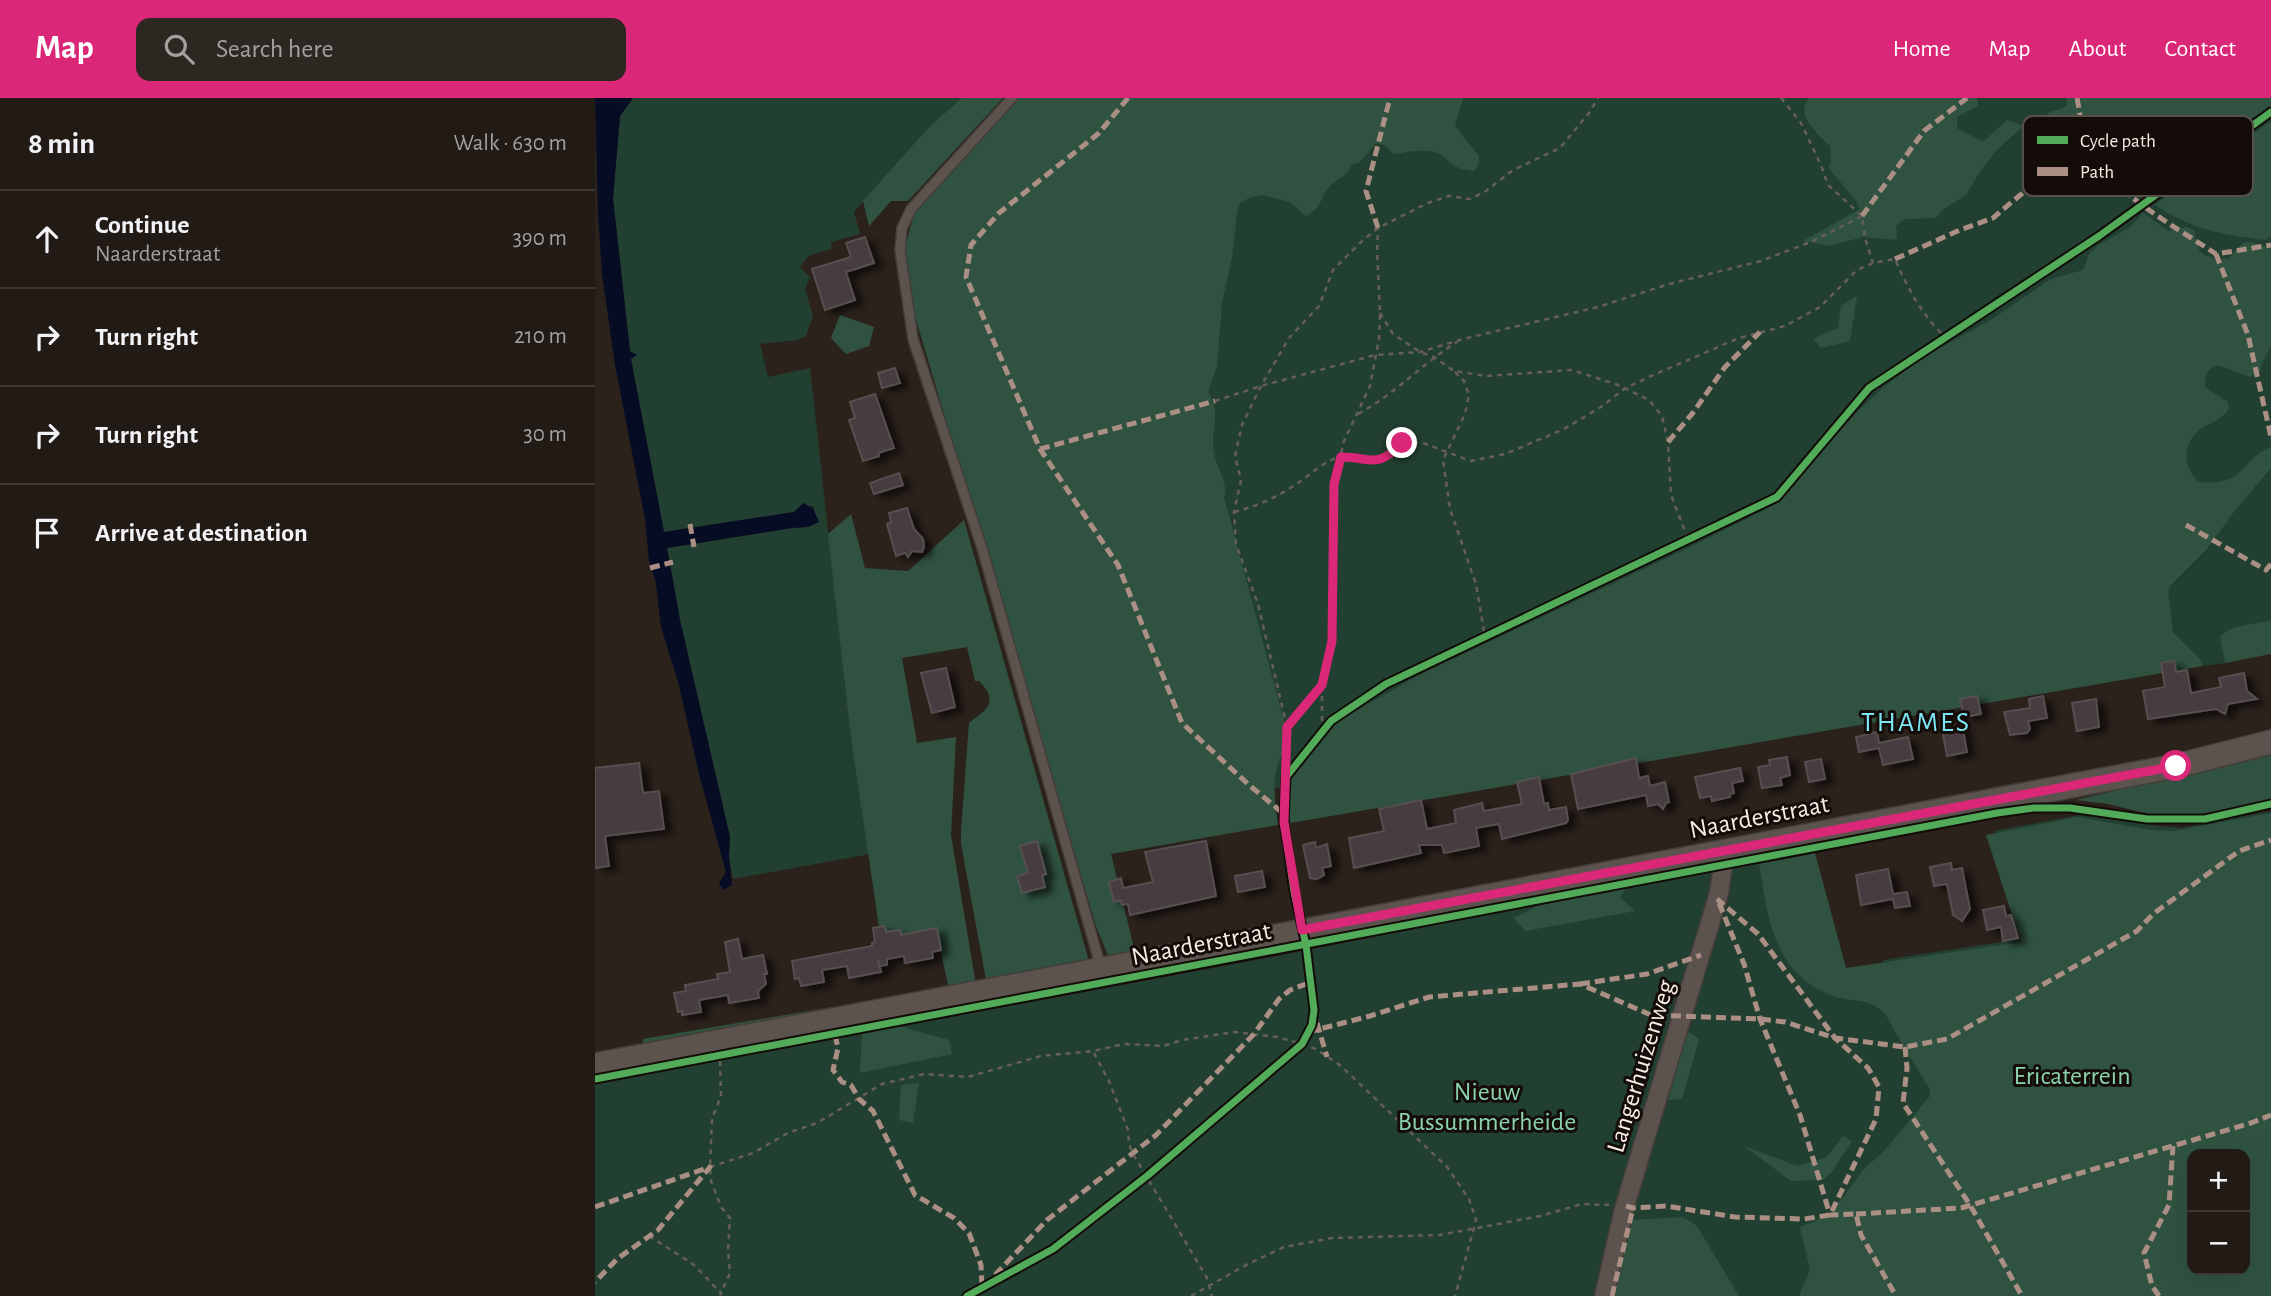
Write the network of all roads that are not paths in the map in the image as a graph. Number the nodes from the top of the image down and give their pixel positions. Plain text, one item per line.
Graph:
1 (1012, 98) edge
2 (2271, 742) edge
3 (1721, 852) junction
4 (1101, 968) junction
5 (595, 1065) edge
6 (1604, 1296) edge

1 - 4 lane
2 - 3 street, Naarderstraat
3 - 4 street, Naarderstraat
3 - 6 street, Langerhuizenweg
4 - 5 street, Naarderstraat

